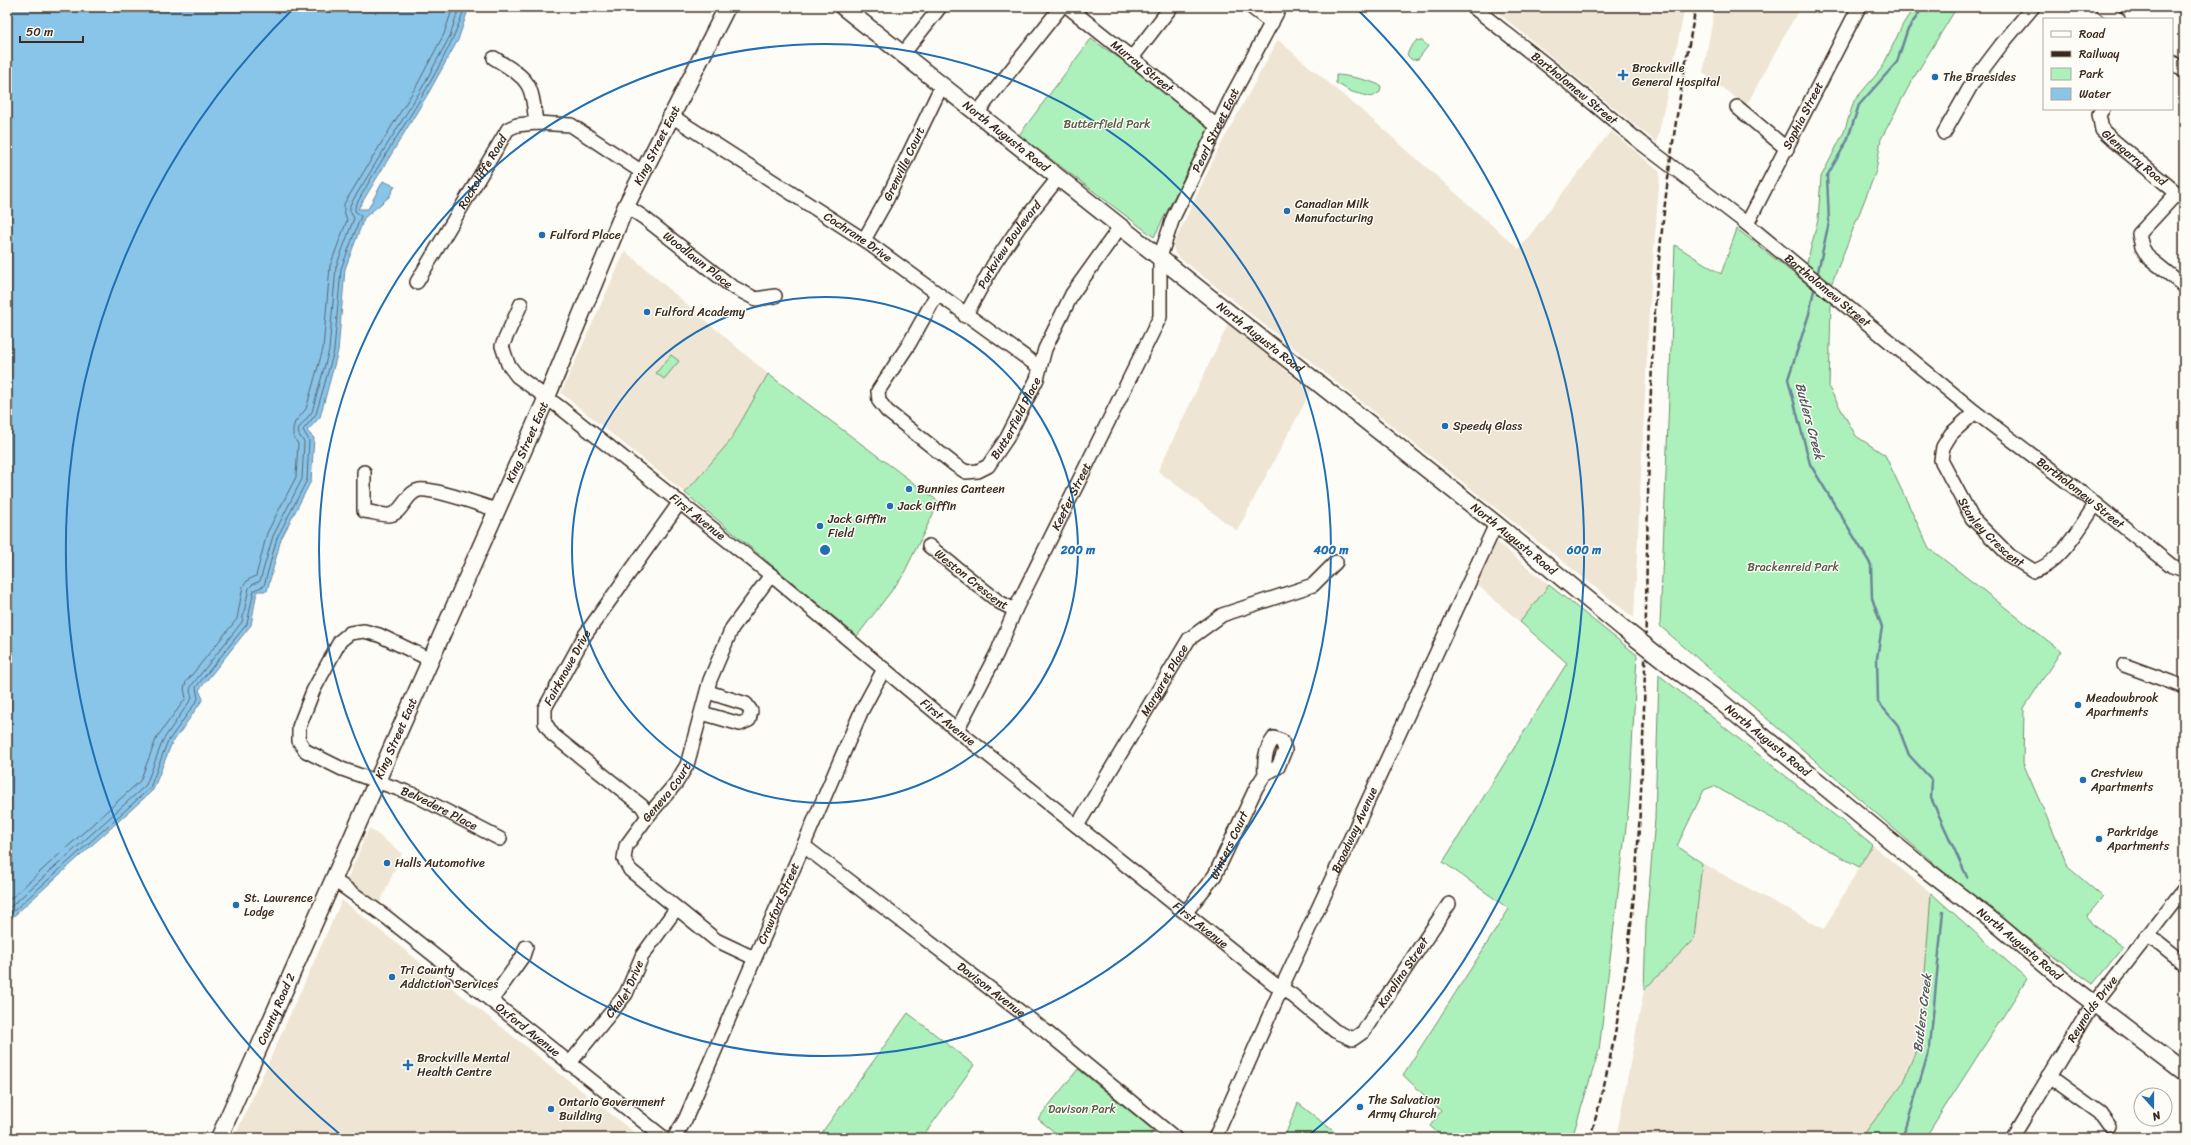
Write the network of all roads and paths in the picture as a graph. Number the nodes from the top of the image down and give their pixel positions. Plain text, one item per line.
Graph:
1 (727, 7) edge
2 (843, 7) edge
3 (940, 7) edge
4 (1061, 7) edge
5 (1068, 7) edge
6 (1171, 7) edge
7 (1251, 7) edge
8 (1280, 7) edge
9 (1473, 7) edge
10 (1859, 7) edge
11 (2033, 7) edge
12 (2103, 7) edge
13 (2117, 18) edge
14 (1272, 23) junction
15 (903, 54) junction
16 (494, 58) dead end
17 (1131, 59) junction
18 (2173, 63) edge
19 (2184, 71) edge
20 (942, 86) junction
21 (1737, 106) dead end
22 (2102, 110) edge
23 (977, 113) junction
24 (670, 116) junction
25 (536, 123) junction
26 (1217, 126) junction
27 (1944, 133) dead end
28 (1787, 149) junction
29 (642, 172) junction
30 (1059, 177) junction
31 (2180, 196) edge
32 (626, 206) junction
33 (1747, 224) junction
34 (1120, 227) junction
35 (864, 240) junction
36 (1160, 257) junction
37 (416, 282) dead end
38 (2184, 286) edge
39 (937, 294) junction
40 (775, 296) dead end
41 (521, 304) dead end
42 (966, 316) junction
43 (1039, 367) junction
44 (547, 397) junction
45 (1975, 412) junction
46 (364, 472) dead end
47 (680, 502) junction
48 (2095, 505) junction
49 (497, 510) junction
50 (1496, 524) junction
51 (929, 546) dead end
52 (1336, 562) dead end
53 (2184, 570) edge
54 (771, 575) junction
55 (1015, 610) junction
56 (431, 660) junction
57 (2124, 665) dead end
58 (884, 669) junction
59 (2184, 687) edge
60 (708, 692) junction
61 (702, 713) junction
62 (957, 730) junction
63 (1265, 774) dead end
64 (376, 783) junction
65 (648, 816) junction
66 (1078, 826) junction
67 (500, 839) dead end
68 (804, 846) junction
69 (334, 880) junction
70 (2184, 889) edge
71 (1449, 904) dead end
72 (676, 909) junction
73 (1186, 912) junction
74 (2146, 936) junction
75 (526, 947) dead end
76 (754, 958) junction
77 (2184, 963) edge
78 (1280, 989) junction
79 (491, 1001) junction
80 (2095, 1002) junction
81 (1354, 1038) joint
82 (569, 1064) junction
83 (2184, 1072) edge
84 (2049, 1076) junction
85 (2110, 1127) dead end
86 (219, 1138) edge
87 (664, 1138) edge
88 (674, 1138) edge
89 (1176, 1138) edge
90 (1215, 1138) edge
91 (2012, 1138) edge

1 - 24 main road, King Street East
2 - 15 main road, North Augusta Road
3 - 15 street
4 - 23 street
5 - 17 street, Murray Street
6 - 17 street
7 - 14 street
8 - 14 street, Pearl Street East
9 - 33 street, Bartholomew Street
10 - 28 street, Sophia Street
11 - 27 street
12 - 13 street
14 - 26 street, Pearl Street East
15 - 20 main road, North Augusta Road
16 - 25 street
17 - 26 street, Murray Street
18 - 19 street
20 - 23 main road, North Augusta Road
20 - 35 street, Grenville Court
21 - 28 street
22 - 31 street, Glengarry Road
23 - 30 main road, North Augusta Road
24 - 29 main road, King Street East
24 - 35 street, Cochrane Drive
25 - 29 street, Rockcliffe Road
25 - 37 street, Rockcliffe Road
26 - 36 street, Pearl Street East
28 - 33 street, Sophia Street
29 - 32 main road, King Street East
30 - 34 main road, North Augusta Road
30 - 42 street, Parkview Boulevard
31 - 38 street
32 - 40 street, Woodlawn Place
32 - 44 main road, King Street East
33 - 45 street, Bartholomew Street
34 - 36 main road, North Augusta Road
34 - 43 street, Butterfield Place
35 - 39 street, Cochrane Drive
36 - 50 main road, North Augusta Road
36 - 55 street, Keefer Street
39 - 42 street, Cochrane Drive
39 - 43 street, Butterfield Place
41 - 44 street, First Avenue
42 - 43 street, Cochrane Drive
44 - 47 street, First Avenue
44 - 49 main road, King Street East
45 - 48 street, Bartholomew Street
45 - 48 street, Stanley Crescent
46 - 49 street
47 - 54 street, First Avenue
47 - 65 street, Fairknowe Drive
48 - 53 street, Bartholomew Street
49 - 56 main road, King Street East
50 - 78 street, Broadway Avenue
50 - 80 main road, North Augusta Road, bridge
51 - 55 street, Weston Crescent
52 - 66 street, Margaret Place
54 - 58 street, First Avenue
54 - 60 street, Geneva Court
55 - 62 street, Keefer Street
56 - 64 main road, King Street East
56 - 64 street, Belvedere Place
57 - 59 street
58 - 62 street, First Avenue
58 - 68 street, Crawford Street
60 - 61 street, Geneva Court
60 - 61 street
61 - 65 street, Geneva Court
62 - 66 street, First Avenue
63 - 73 street, Winters Court
64 - 67 street, Belvedere Place
64 - 69 main road, King Street East
65 - 72 street, Geneva Court
66 - 73 street, First Avenue
68 - 76 street, Crawford Street
68 - 89 street, Davison Avenue
69 - 79 street, Oxford Avenue
69 - 86 main road, County Road 2
70 - 74 street, Reynolds Drive
71 - 81 street, Karolina Street
72 - 76 street, Geneva Court
72 - 82 street, Chalet Drive
73 - 78 street, First Avenue
74 - 77 street
74 - 80 street, Reynolds Drive
75 - 79 street
76 - 88 street, Crawford Street
78 - 81 street, First Avenue
78 - 90 street, Broadway Avenue
79 - 82 street, Oxford Avenue
80 - 83 main road, North Augusta Road
80 - 84 street, Reynolds Drive
82 - 87 street, Oxford Avenue
84 - 85 street
84 - 91 street, Reynolds Drive

